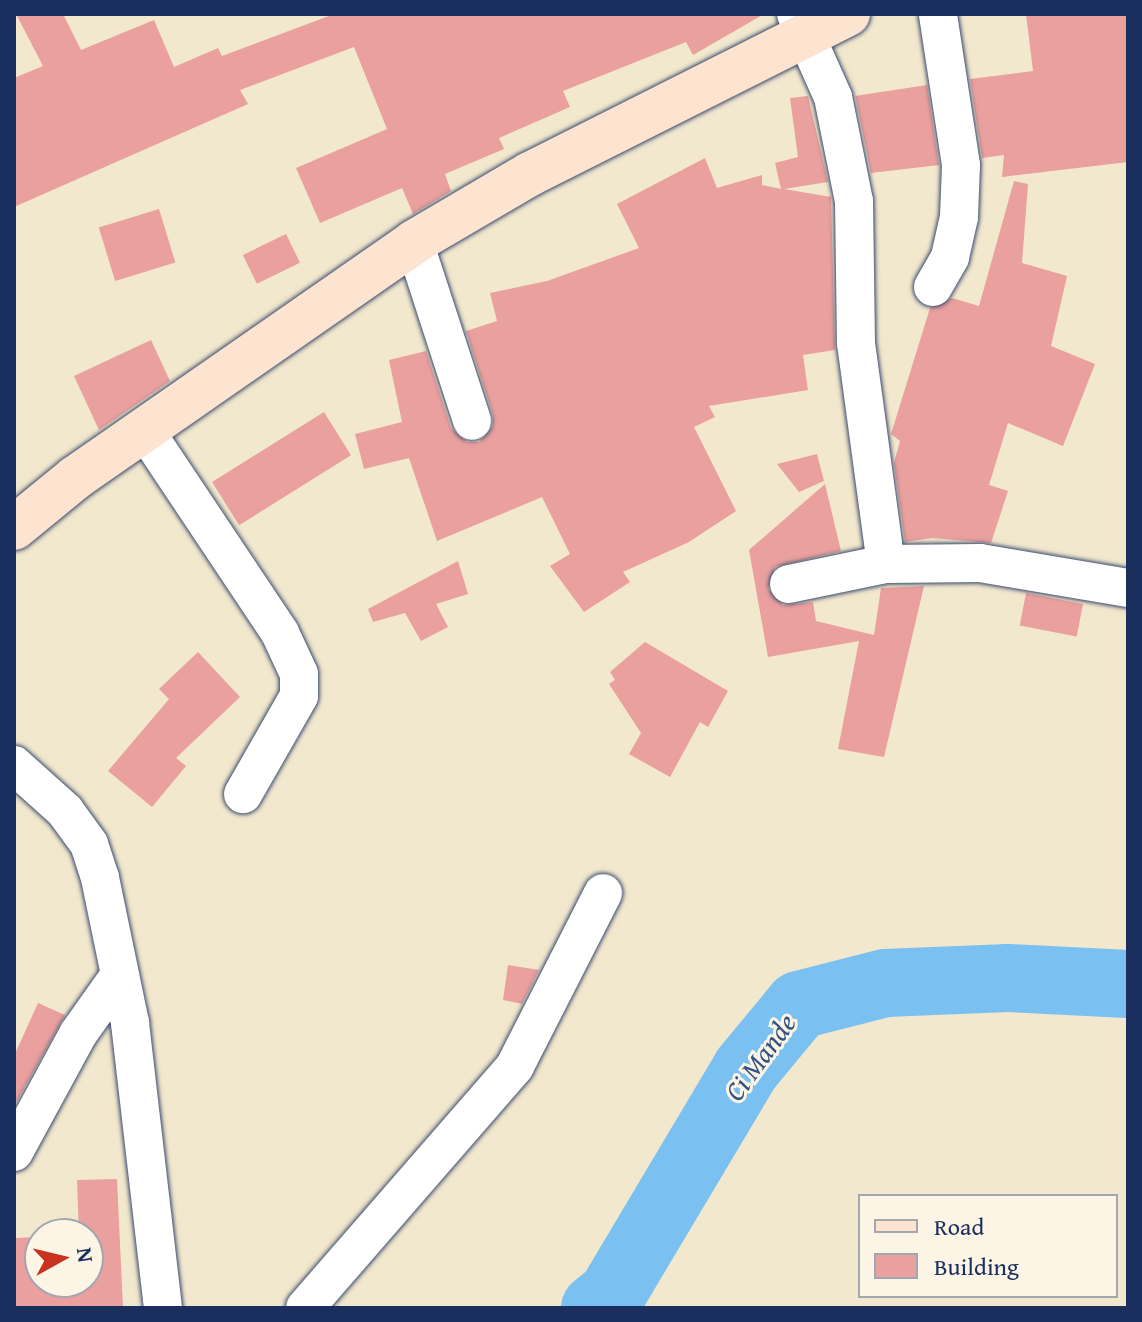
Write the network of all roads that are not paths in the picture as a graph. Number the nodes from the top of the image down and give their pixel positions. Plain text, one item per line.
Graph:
1 (848, 14) edge
2 (938, 14) edge
3 (803, 24) edge
4 (414, 242) junction
5 (933, 287) dead end
6 (472, 421) dead end
7 (146, 432) junction
8 (14, 528) edge
9 (886, 564) junction
10 (789, 584) dead end
11 (1128, 588) edge
12 (14, 765) edge
13 (243, 794) dead end
14 (603, 893) dead end
15 (120, 975) junction
16 (14, 1152) edge
17 (163, 1308) edge
18 (305, 1308) edge

1 - 3 main road
2 - 5 street
3 - 4 main road
3 - 9 street
4 - 6 street
4 - 7 main road
7 - 8 main road
7 - 13 street
9 - 10 street
9 - 11 street
12 - 15 street
14 - 18 street
15 - 16 street
15 - 17 street

